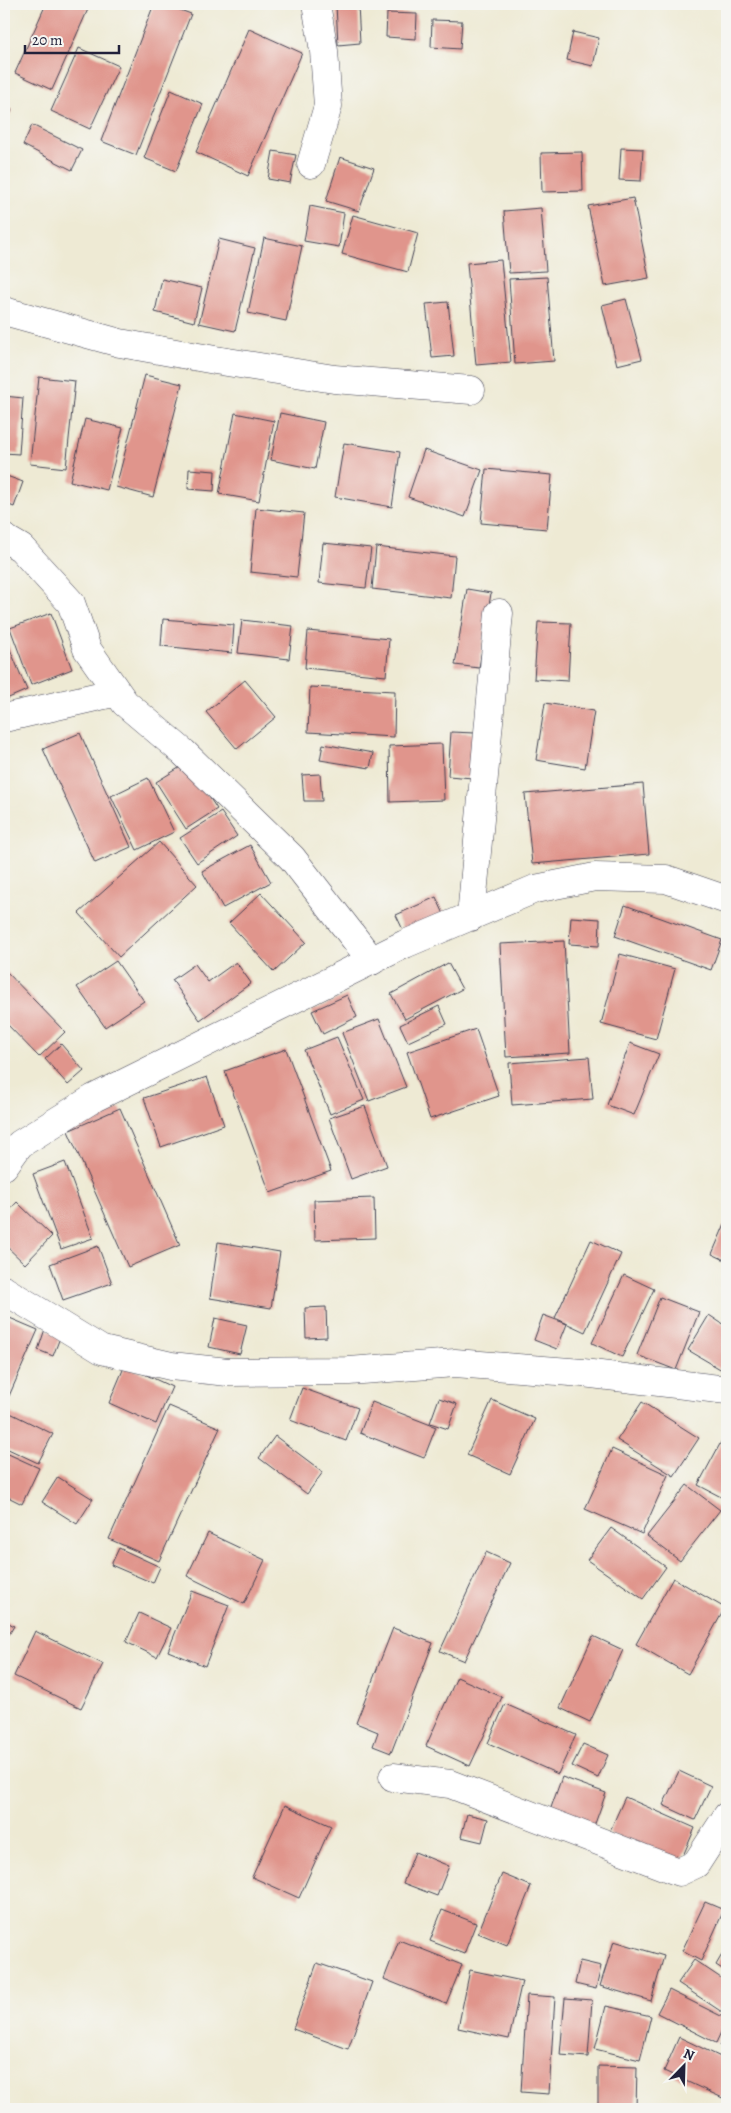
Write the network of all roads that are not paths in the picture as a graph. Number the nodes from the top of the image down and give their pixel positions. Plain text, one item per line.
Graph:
1 (316, 4) edge
2 (312, 164) dead end
3 (4, 311) edge
4 (471, 390) dead end
5 (4, 538) edge
6 (499, 613) dead end
7 (117, 692) junction
8 (4, 718) edge
9 (727, 900) edge
10 (471, 917) junction
11 (372, 961) junction
12 (4, 1166) edge
13 (4, 1290) edge
14 (727, 1390) edge
15 (393, 1777) dead end
16 (727, 1816) edge

1 - 2 street
3 - 4 street
5 - 7 street
6 - 10 street
7 - 8 street
7 - 11 street
9 - 10 street
10 - 11 street
11 - 12 street
13 - 14 street
15 - 16 street

